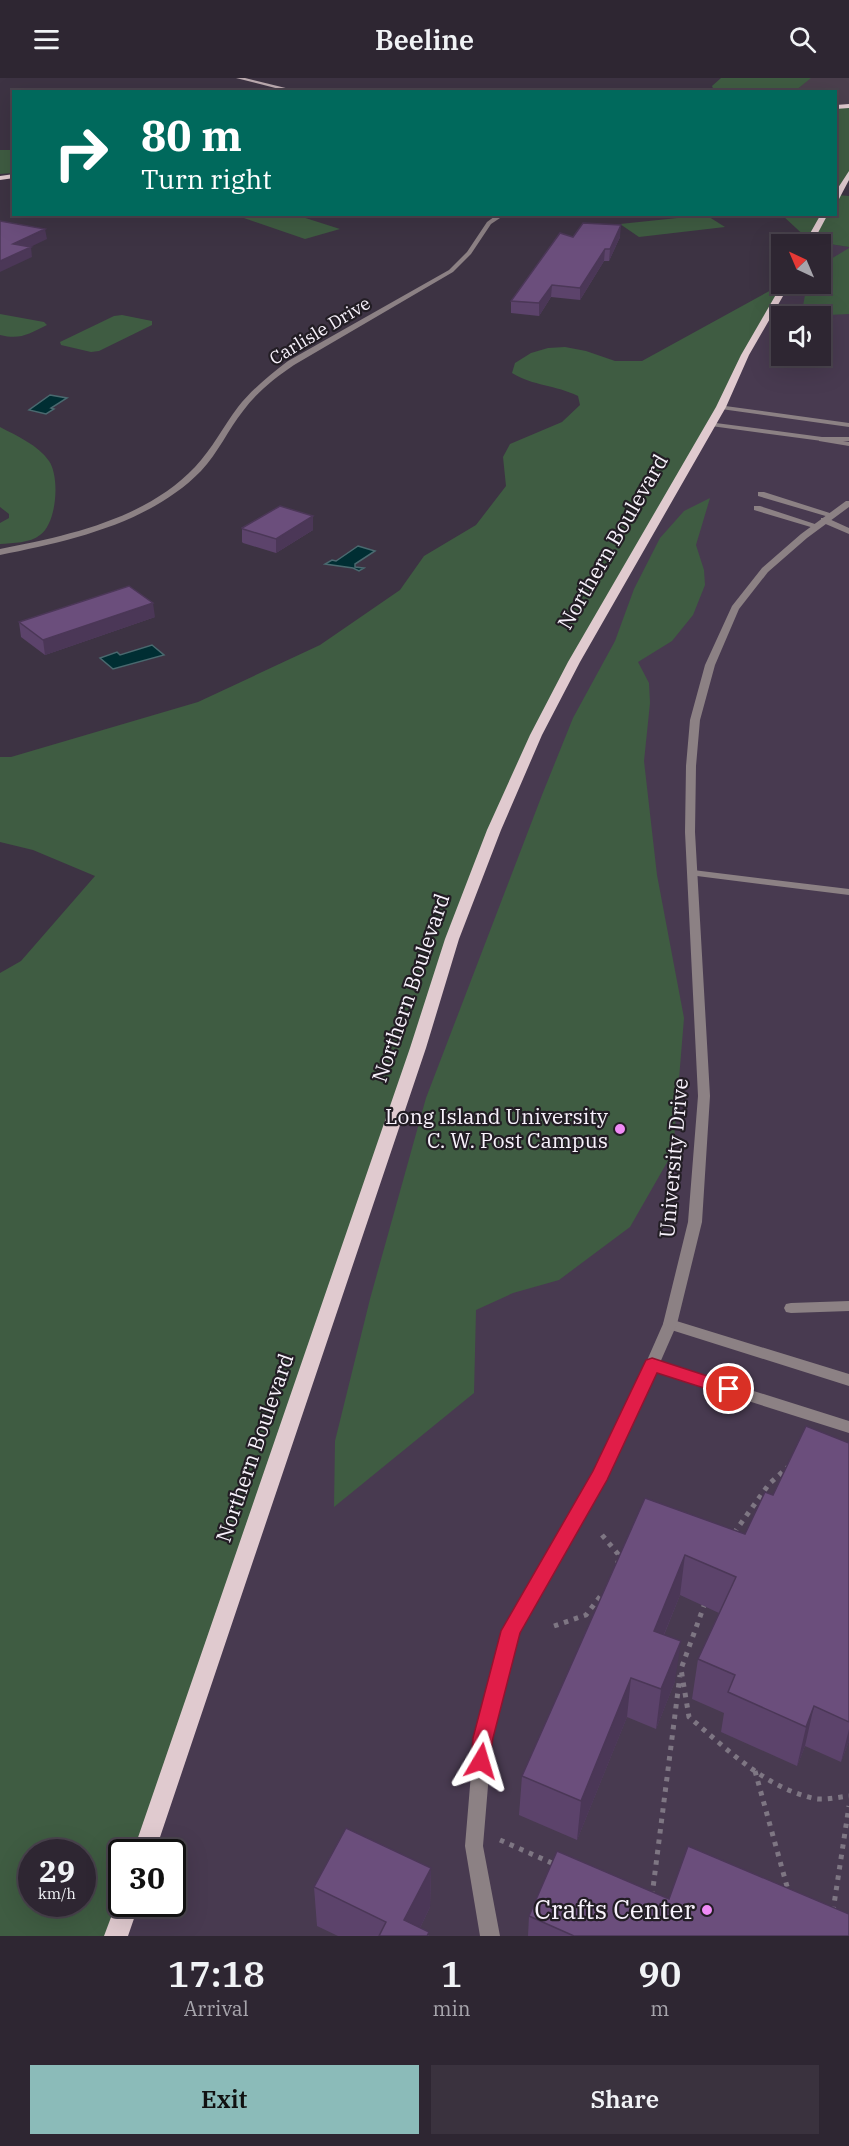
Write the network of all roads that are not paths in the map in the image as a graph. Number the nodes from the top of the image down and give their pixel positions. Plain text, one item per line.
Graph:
1 (238, 78) edge
2 (291, 90) edge
3 (849, 174) edge
4 (846, 185) edge
5 (500, 216) edge
6 (824, 216) edge
7 (814, 234) edge
8 (780, 294) edge
9 (721, 407) junction
10 (711, 424) junction
11 (849, 425) edge
12 (822, 439) junction
13 (849, 439) edge
14 (849, 444) edge
15 (761, 494) dead end
16 (849, 502) edge
17 (757, 508) dead end
18 (824, 520) junction
19 (849, 531) edge
20 (0, 552) edge
21 (693, 873) junction
22 (849, 892) edge
23 (849, 1306) edge
24 (791, 1308) dead end
25 (670, 1324) junction
26 (652, 1365) junction
27 (849, 1380) edge
28 (849, 1427) edge
29 (148, 1839) edge
30 (123, 1917) edge
31 (116, 1936) edge
32 (490, 1936) edge

1 - 2 street
3 - 4 main road
5 - 20 street, Carlisle Drive
6 - 7 main road
8 - 9 main road, Northern Boulevard
9 - 10 main road, Northern Boulevard
9 - 11 street
10 - 12 street
10 - 29 main road, Northern Boulevard
12 - 13 street
12 - 14 street
15 - 18 street
16 - 18 street, University Drive
17 - 18 street
18 - 19 street
18 - 21 street, University Drive
21 - 22 street
21 - 25 street, University Drive
23 - 24 street
25 - 26 street, University Drive
25 - 27 street
26 - 28 street
26 - 32 street, University Drive
30 - 31 main road

